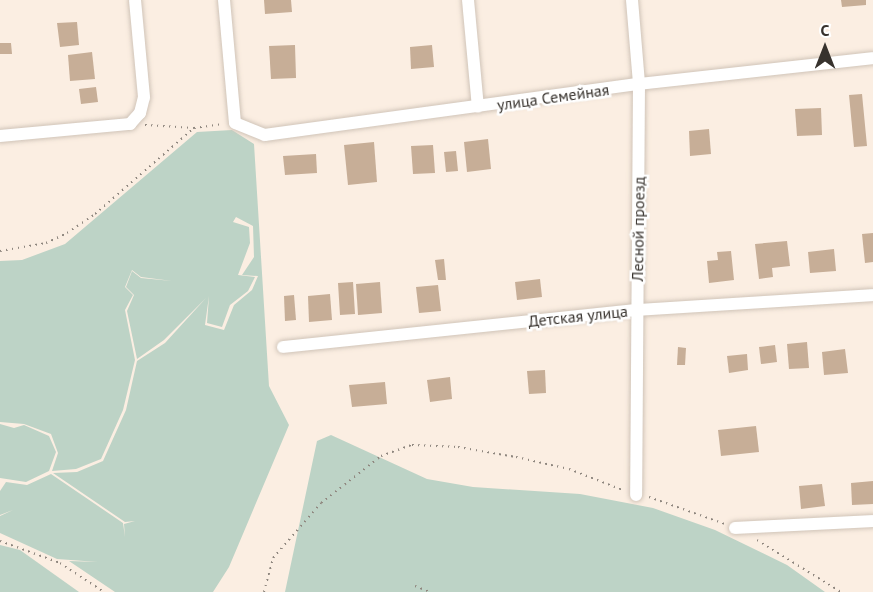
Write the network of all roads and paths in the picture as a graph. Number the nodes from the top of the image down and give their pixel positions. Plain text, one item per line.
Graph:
1 (135, 0) edge
2 (224, 0) edge
3 (468, 0) edge
4 (632, 0) edge
5 (873, 58) edge
6 (639, 84) junction
7 (478, 107) junction
8 (235, 123) junction
9 (130, 124) junction
10 (194, 128) junction
11 (0, 136) edge
12 (0, 251) edge
13 (873, 295) edge
14 (637, 310) junction
15 (283, 346) dead end
16 (636, 495) junction
17 (873, 521) edge
18 (735, 528) joint
19 (753, 538) dead end
20 (0, 541) edge
21 (415, 586) dead end
22 (104, 592) edge
23 (264, 592) edge
24 (430, 592) edge
25 (841, 592) edge

1 - 9 street
2 - 8 street
3 - 7 street
4 - 6 street, Лесной проезд
5 - 6 street, улица Семейная
6 - 7 street, улица Семейная
6 - 14 street, Лесной проезд
7 - 8 street, улица Семейная
8 - 10 path
9 - 10 path
9 - 11 street
10 - 12 path
13 - 14 street, Детская улица
14 - 15 street, Детская улица
14 - 16 street, Лесной проезд
16 - 18 path
16 - 23 path
17 - 18 street
19 - 25 path
20 - 22 path
21 - 24 path

